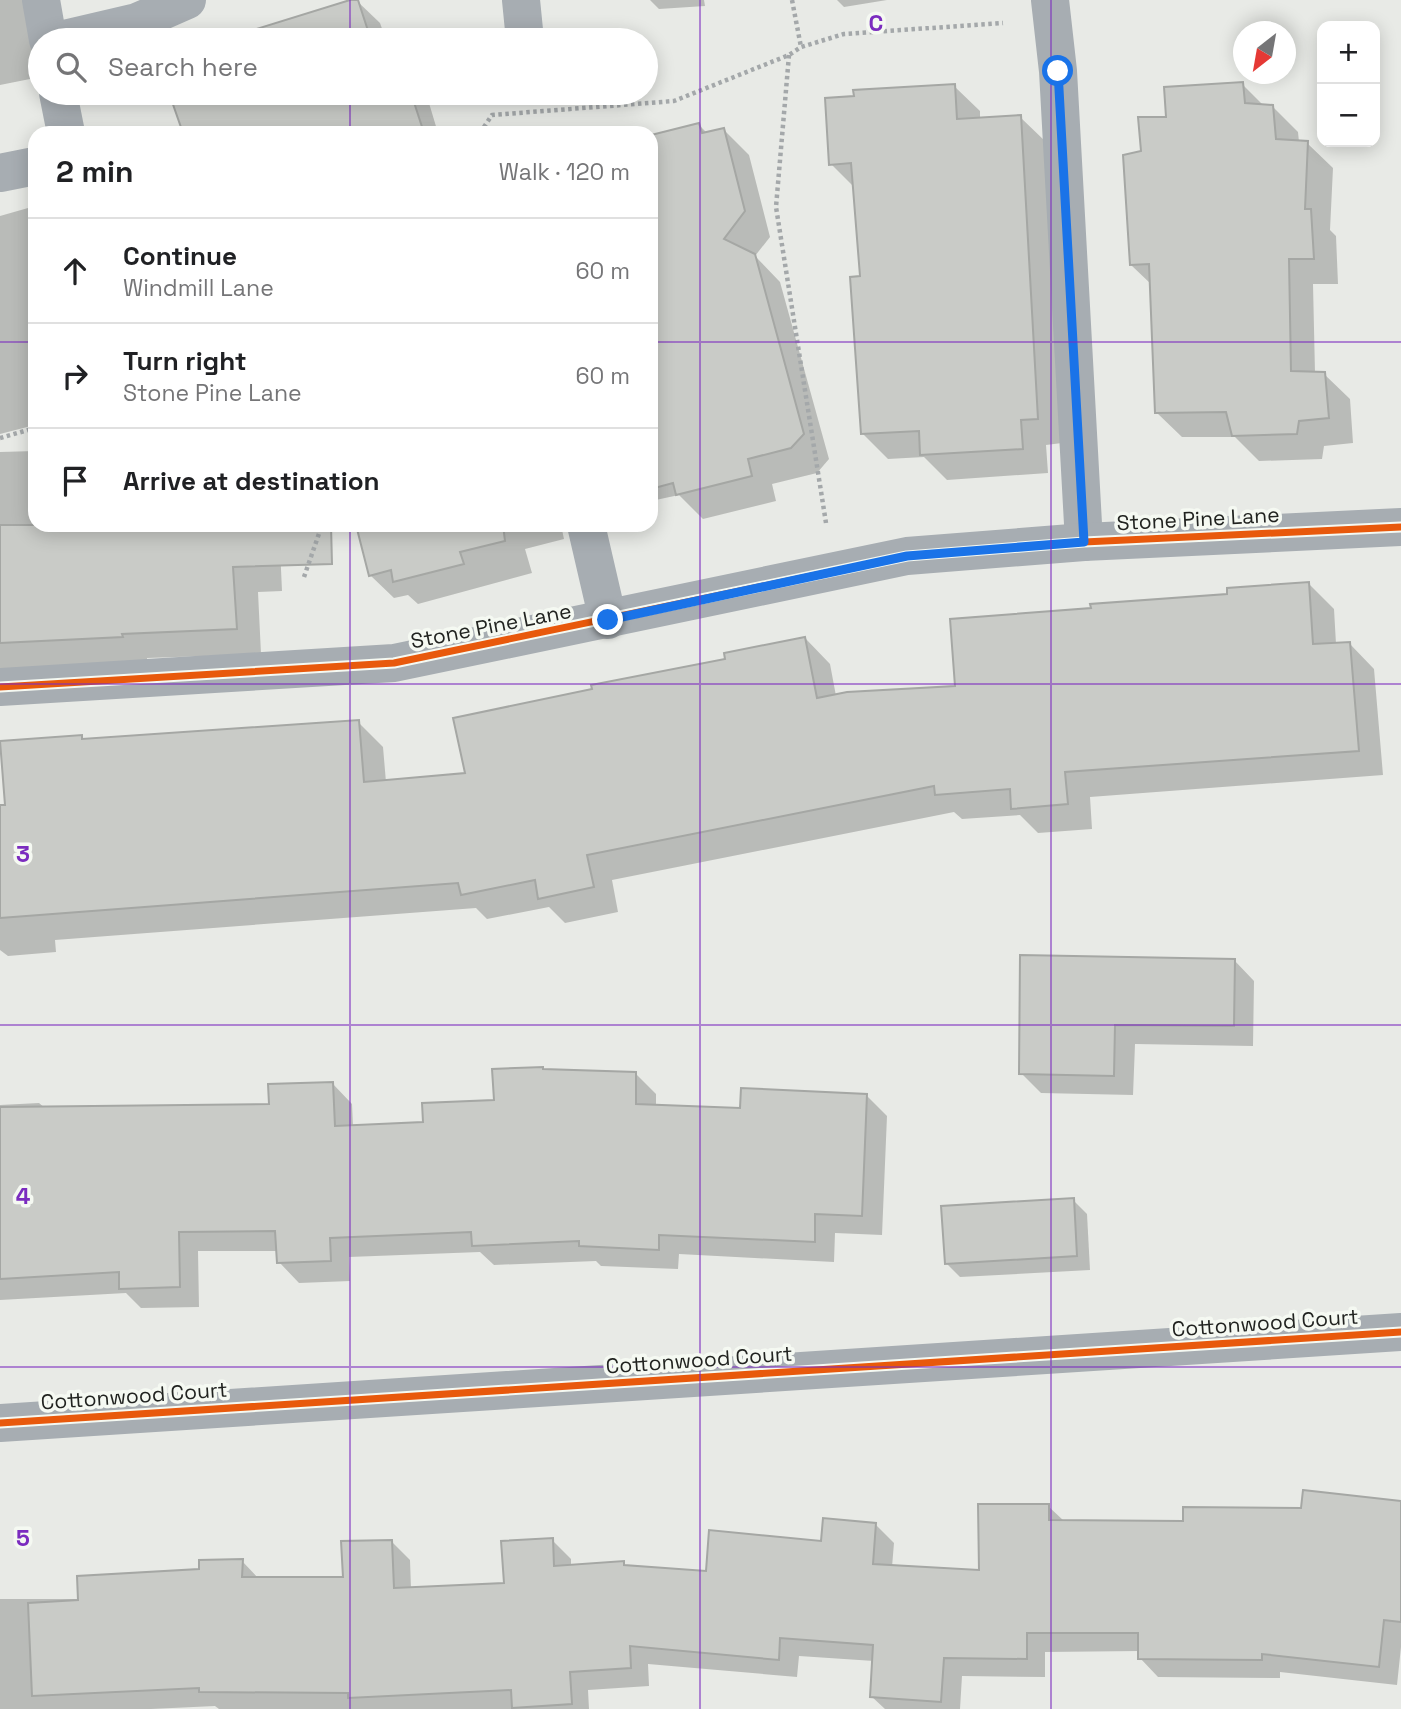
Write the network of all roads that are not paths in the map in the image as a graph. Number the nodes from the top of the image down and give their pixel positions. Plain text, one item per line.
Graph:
1 (41, 0) edge
2 (187, 0) edge
3 (521, 0) edge
4 (1051, 10) edge
5 (46, 28) edge
6 (111, 28) edge
7 (524, 28) edge
8 (60, 105) edge
9 (65, 126) edge
10 (28, 167) edge
11 (0, 173) edge
12 (1401, 527) edge
13 (588, 532) edge
14 (1084, 542) junction
15 (608, 620) junction
16 (0, 687) edge
17 (1401, 1332) edge
18 (0, 1423) edge

1 - 5 street
2 - 6 street
3 - 7 street
4 - 14 street
8 - 9 street
10 - 11 street
12 - 14 street, Stone Pine Lane
13 - 15 street
14 - 15 street, Stone Pine Lane
15 - 16 street, Stone Pine Lane
17 - 18 street, Cottonwood Court

